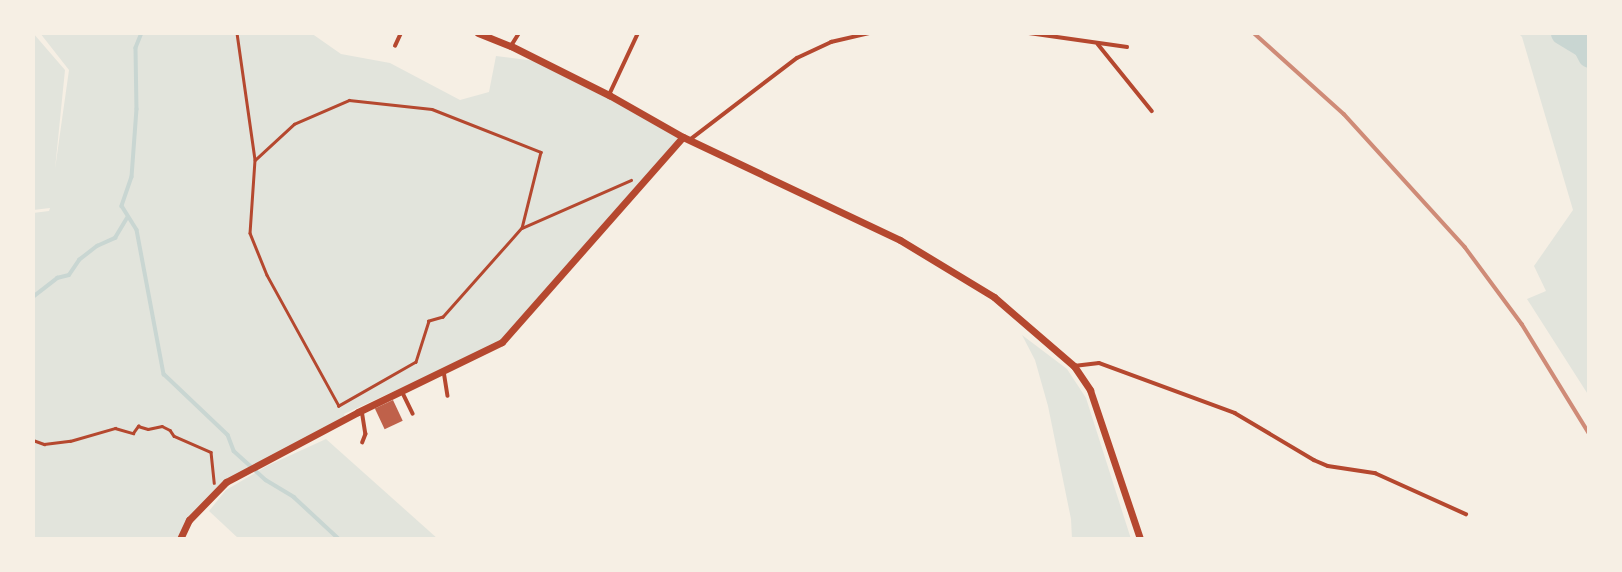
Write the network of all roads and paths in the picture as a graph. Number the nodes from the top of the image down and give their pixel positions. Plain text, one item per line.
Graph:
1 (237, 33) edge
2 (401, 33) edge
3 (519, 33) edge
4 (638, 33) edge
5 (870, 33) edge
6 (1029, 33) edge
7 (484, 34) edge
8 (1097, 43) junction
9 (395, 46) dead end
10 (511, 46) junction
11 (1127, 47) dead end
12 (609, 95) junction
13 (1152, 111) dead end
14 (686, 139) junction
15 (255, 160) junction
16 (654, 170) junction
17 (522, 228) junction
18 (1074, 366) junction
19 (444, 370) junction
20 (402, 390) junction
21 (448, 396) dead end
22 (339, 406) junction
23 (362, 410) junction
24 (413, 414) dead end
25 (346, 418) junction
26 (33, 440) edge
27 (363, 442) dead end
28 (213, 482) dead end
29 (1465, 514) dead end
30 (180, 539) edge
31 (1140, 539) edge

1 - 15 path
2 - 9 lane
3 - 10 lane
4 - 12 lane
5 - 14 lane
6 - 8 lane
7 - 10 street
8 - 11 lane
8 - 13 lane
10 - 12 street
12 - 14 street
14 - 16 street
14 - 18 street
15 - 17 path
15 - 22 path
16 - 17 path
16 - 19 street
17 - 22 path
18 - 29 lane
18 - 31 street
19 - 20 street
19 - 21 lane
20 - 23 street
20 - 24 lane
22 - 25 path
23 - 25 street
23 - 27 lane
25 - 30 street
26 - 28 path

